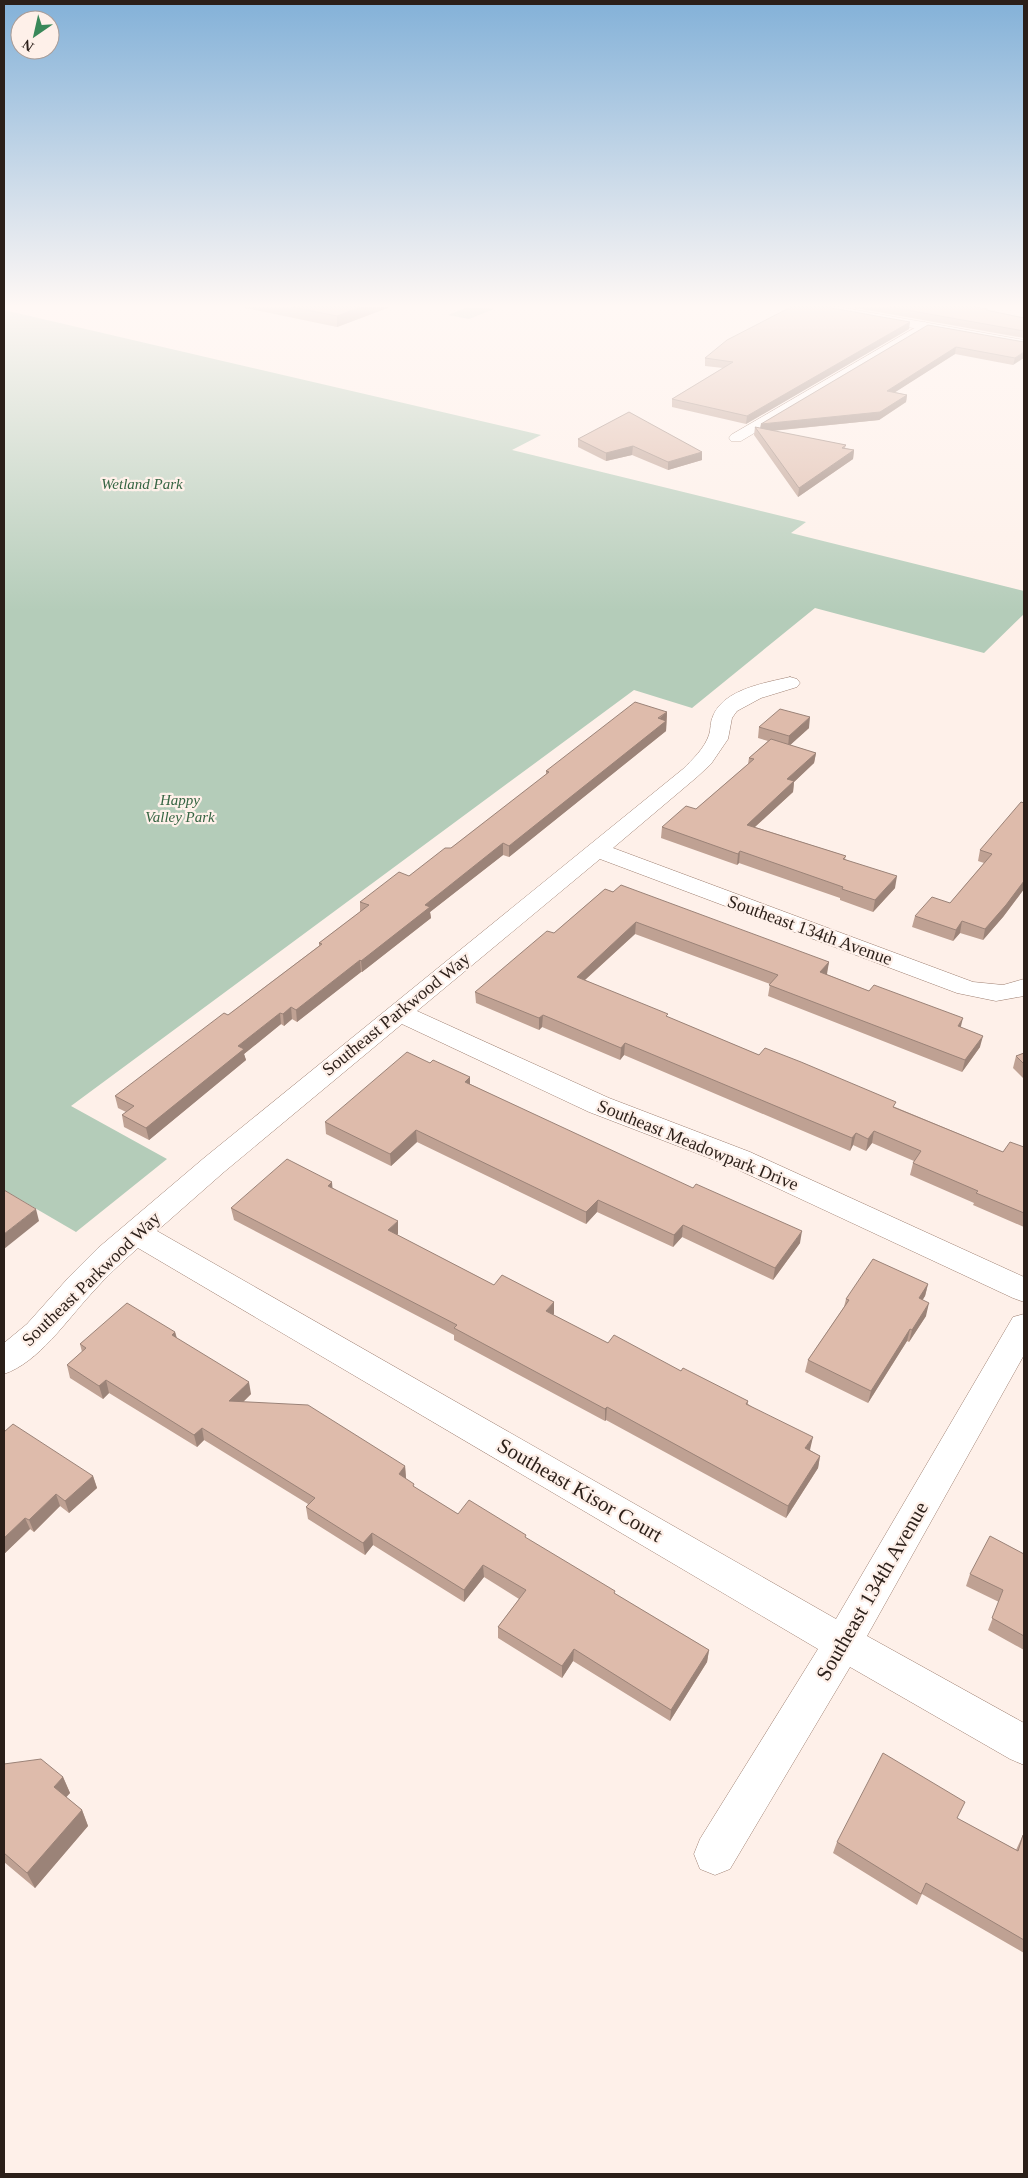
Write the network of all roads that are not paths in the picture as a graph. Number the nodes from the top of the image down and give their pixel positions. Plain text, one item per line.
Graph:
1 (786, 409) edge
2 (736, 438) dead end
3 (790, 683) dead end
4 (597, 850) junction
5 (1024, 987) edge
6 (398, 1012) junction
7 (136, 1233) junction
8 (1024, 1290) edge
9 (1024, 1326) edge
10 (4, 1361) edge
11 (843, 1644) junction
12 (1024, 1745) edge
13 (715, 1854) dead end

1 - 2 street
3 - 4 street, Southeast Parkwood Way
4 - 5 street, Southeast 134th Avenue
4 - 6 street, Southeast Parkwood Way
6 - 7 street, Southeast Parkwood Way
6 - 8 street, Southeast Meadowpark Drive
7 - 10 street, Southeast Parkwood Way
7 - 11 street, Southeast Kisor Court
9 - 11 street, Southeast 134th Avenue
11 - 12 street, Southeast Kisor Court
11 - 13 street, Southeast 134th Avenue

